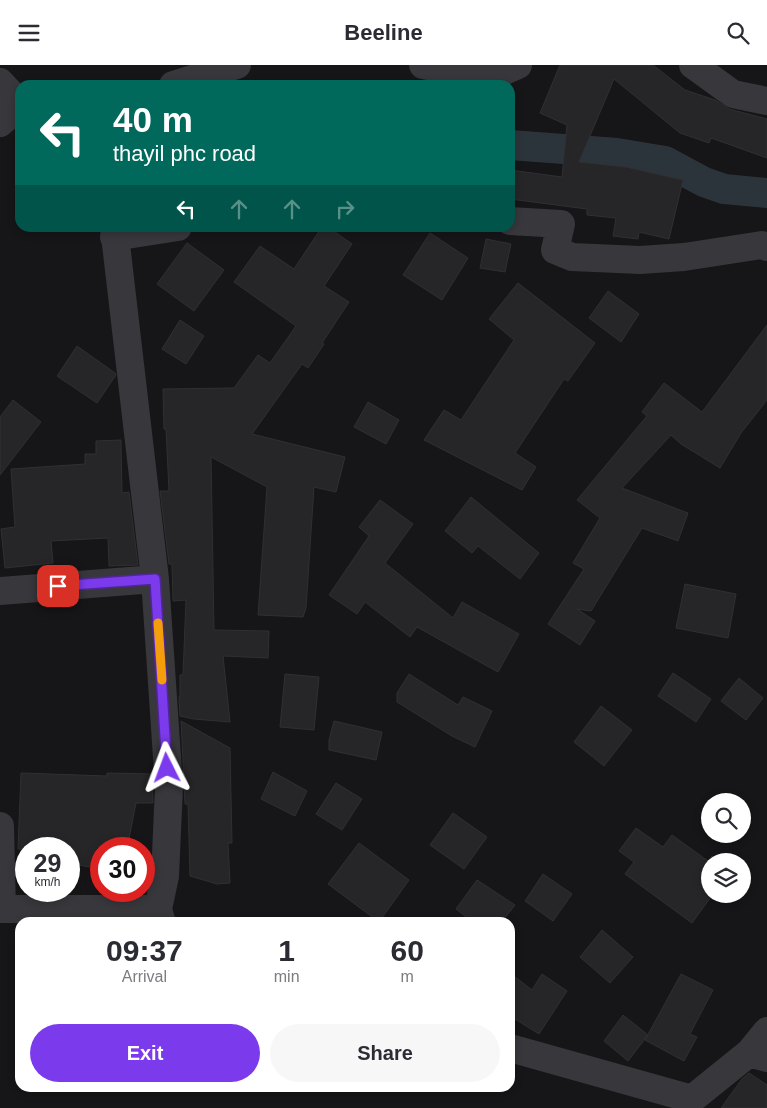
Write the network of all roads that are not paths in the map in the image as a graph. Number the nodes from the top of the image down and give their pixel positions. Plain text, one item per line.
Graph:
1 (237, 65) edge
2 (423, 65) edge
3 (518, 65) edge
4 (693, 65) edge
5 (189, 80) edge
6 (0, 82) edge
7 (767, 101) edge
8 (0, 123) edge
9 (515, 221) edge
10 (114, 232) edge
11 (767, 247) edge
12 (155, 579) junction
13 (0, 591) edge
14 (0, 826) edge
15 (1, 909) edge
16 (160, 916) edge
17 (767, 1031) edge
18 (515, 1050) edge
19 (758, 1055) edge
20 (692, 1104) edge

1 - 5 street
2 - 3 street
4 - 7 street
6 - 8 street
9 - 11 street
10 - 12 street
12 - 13 street
12 - 16 street
14 - 15 street
15 - 16 street
17 - 19 street
18 - 20 street
19 - 20 street

